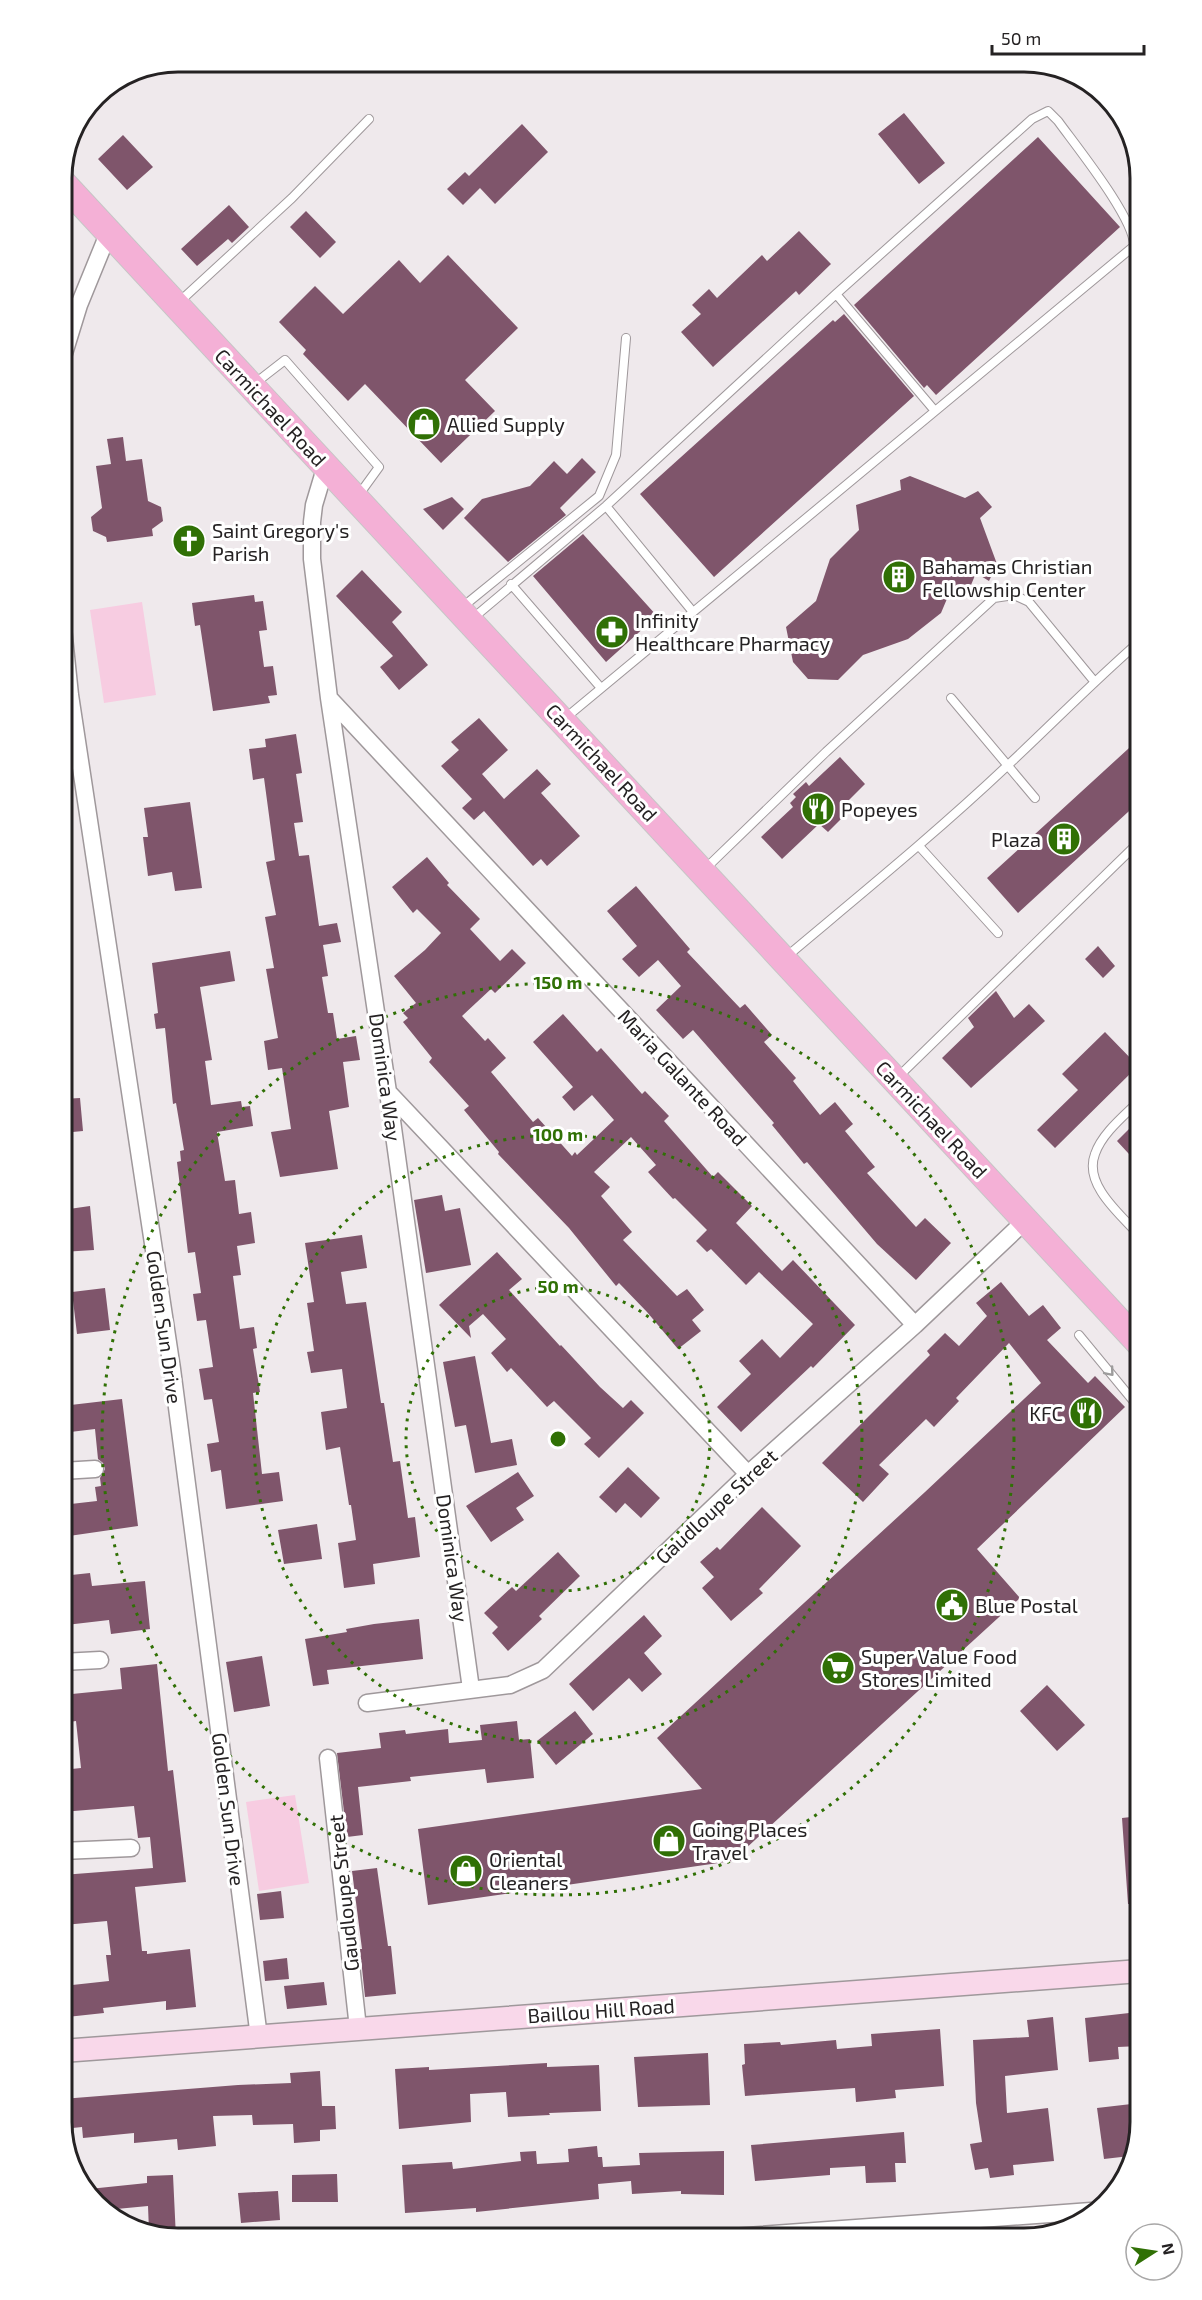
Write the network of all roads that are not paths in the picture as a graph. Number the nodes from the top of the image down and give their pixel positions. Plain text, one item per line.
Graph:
1 (369, 119) dead end
2 (72, 193) edge
3 (1130, 227) edge
4 (108, 234) junction
5 (1130, 249) edge
6 (836, 294) junction
7 (175, 305) junction
8 (72, 328) edge
9 (626, 338) dead end
10 (252, 386) junction
11 (935, 411) junction
12 (326, 465) junction
13 (356, 498) junction
14 (606, 506) junction
15 (511, 584) junction
16 (693, 612) junction
17 (465, 615) junction
18 (1130, 650) edge
19 (1094, 681) junction
20 (601, 688) junction
21 (329, 698) junction
22 (951, 698) dead end
23 (563, 720) junction
24 (72, 733) edge
25 (1008, 766) junction
26 (1035, 798) dead end
27 (919, 846) junction
28 (1130, 851) edge
29 (703, 872) junction
30 (998, 933) dead end
31 (783, 959) junction
32 (896, 1079) junction
33 (388, 1092) junction
34 (1130, 1111) edge
35 (1025, 1221) junction
36 (1130, 1224) edge
37 (915, 1325) junction
38 (1130, 1333) edge
39 (1079, 1335) dead end
40 (1130, 1397) edge
41 (95, 1468) dead end
42 (72, 1471) edge
43 (748, 1474) junction
44 (100, 1660) dead end
45 (72, 1661) edge
46 (471, 1689) junction
47 (367, 1703) dead end
48 (328, 1758) dead end
49 (131, 1848) dead end
50 (72, 1851) edge
51 (1130, 1972) edge
52 (358, 2028) junction
53 (259, 2037) junction
54 (72, 2050) edge
55 (1080, 2212) edge
56 (862, 2228) edge

1 - 7 lane
2 - 4 main road, Carmichael Road
3 - 6 lane
4 - 7 main road, Carmichael Road
4 - 8 street
5 - 11 lane
6 - 11 lane
6 - 14 lane
7 - 10 main road, Carmichael Road
9 - 17 lane
10 - 12 main road, Carmichael Road
10 - 13 lane
11 - 16 lane
12 - 13 main road, Carmichael Road
12 - 21 street, Dominica Way
13 - 17 main road, Carmichael Road
14 - 15 lane
14 - 16 lane
15 - 17 lane
15 - 20 lane
16 - 20 lane
17 - 23 main road, Carmichael Road
18 - 19 lane
19 - 25 lane
19 - 29 lane
20 - 23 lane
21 - 33 street, Dominica Way
21 - 37 street, Maria Galante Road
22 - 25 lane
23 - 29 main road, Carmichael Road
24 - 53 street, Golden Sun Drive
25 - 26 lane
25 - 27 lane
27 - 30 lane
27 - 31 lane
28 - 32 lane
29 - 31 main road, Carmichael Road
31 - 32 main road, Carmichael Road
32 - 35 main road, Carmichael Road
33 - 43 street
33 - 46 street, Dominica Way
34 - 36 lane
35 - 37 street, Gaudloupe Street
35 - 38 main road, Carmichael Road
37 - 43 street, Gaudloupe Street
39 -> 40 lane
41 - 42 street
43 - 46 street, Gaudloupe Street
44 - 45 street
46 - 47 street, Gaudloupe Street
48 - 52 street, Gaudloupe Street
49 - 50 street
51 - 52 main road, Baillou Hill Road
52 - 53 main road, Baillou Hill Road
53 - 54 main road, Baillou Hill Road
55 - 56 street

